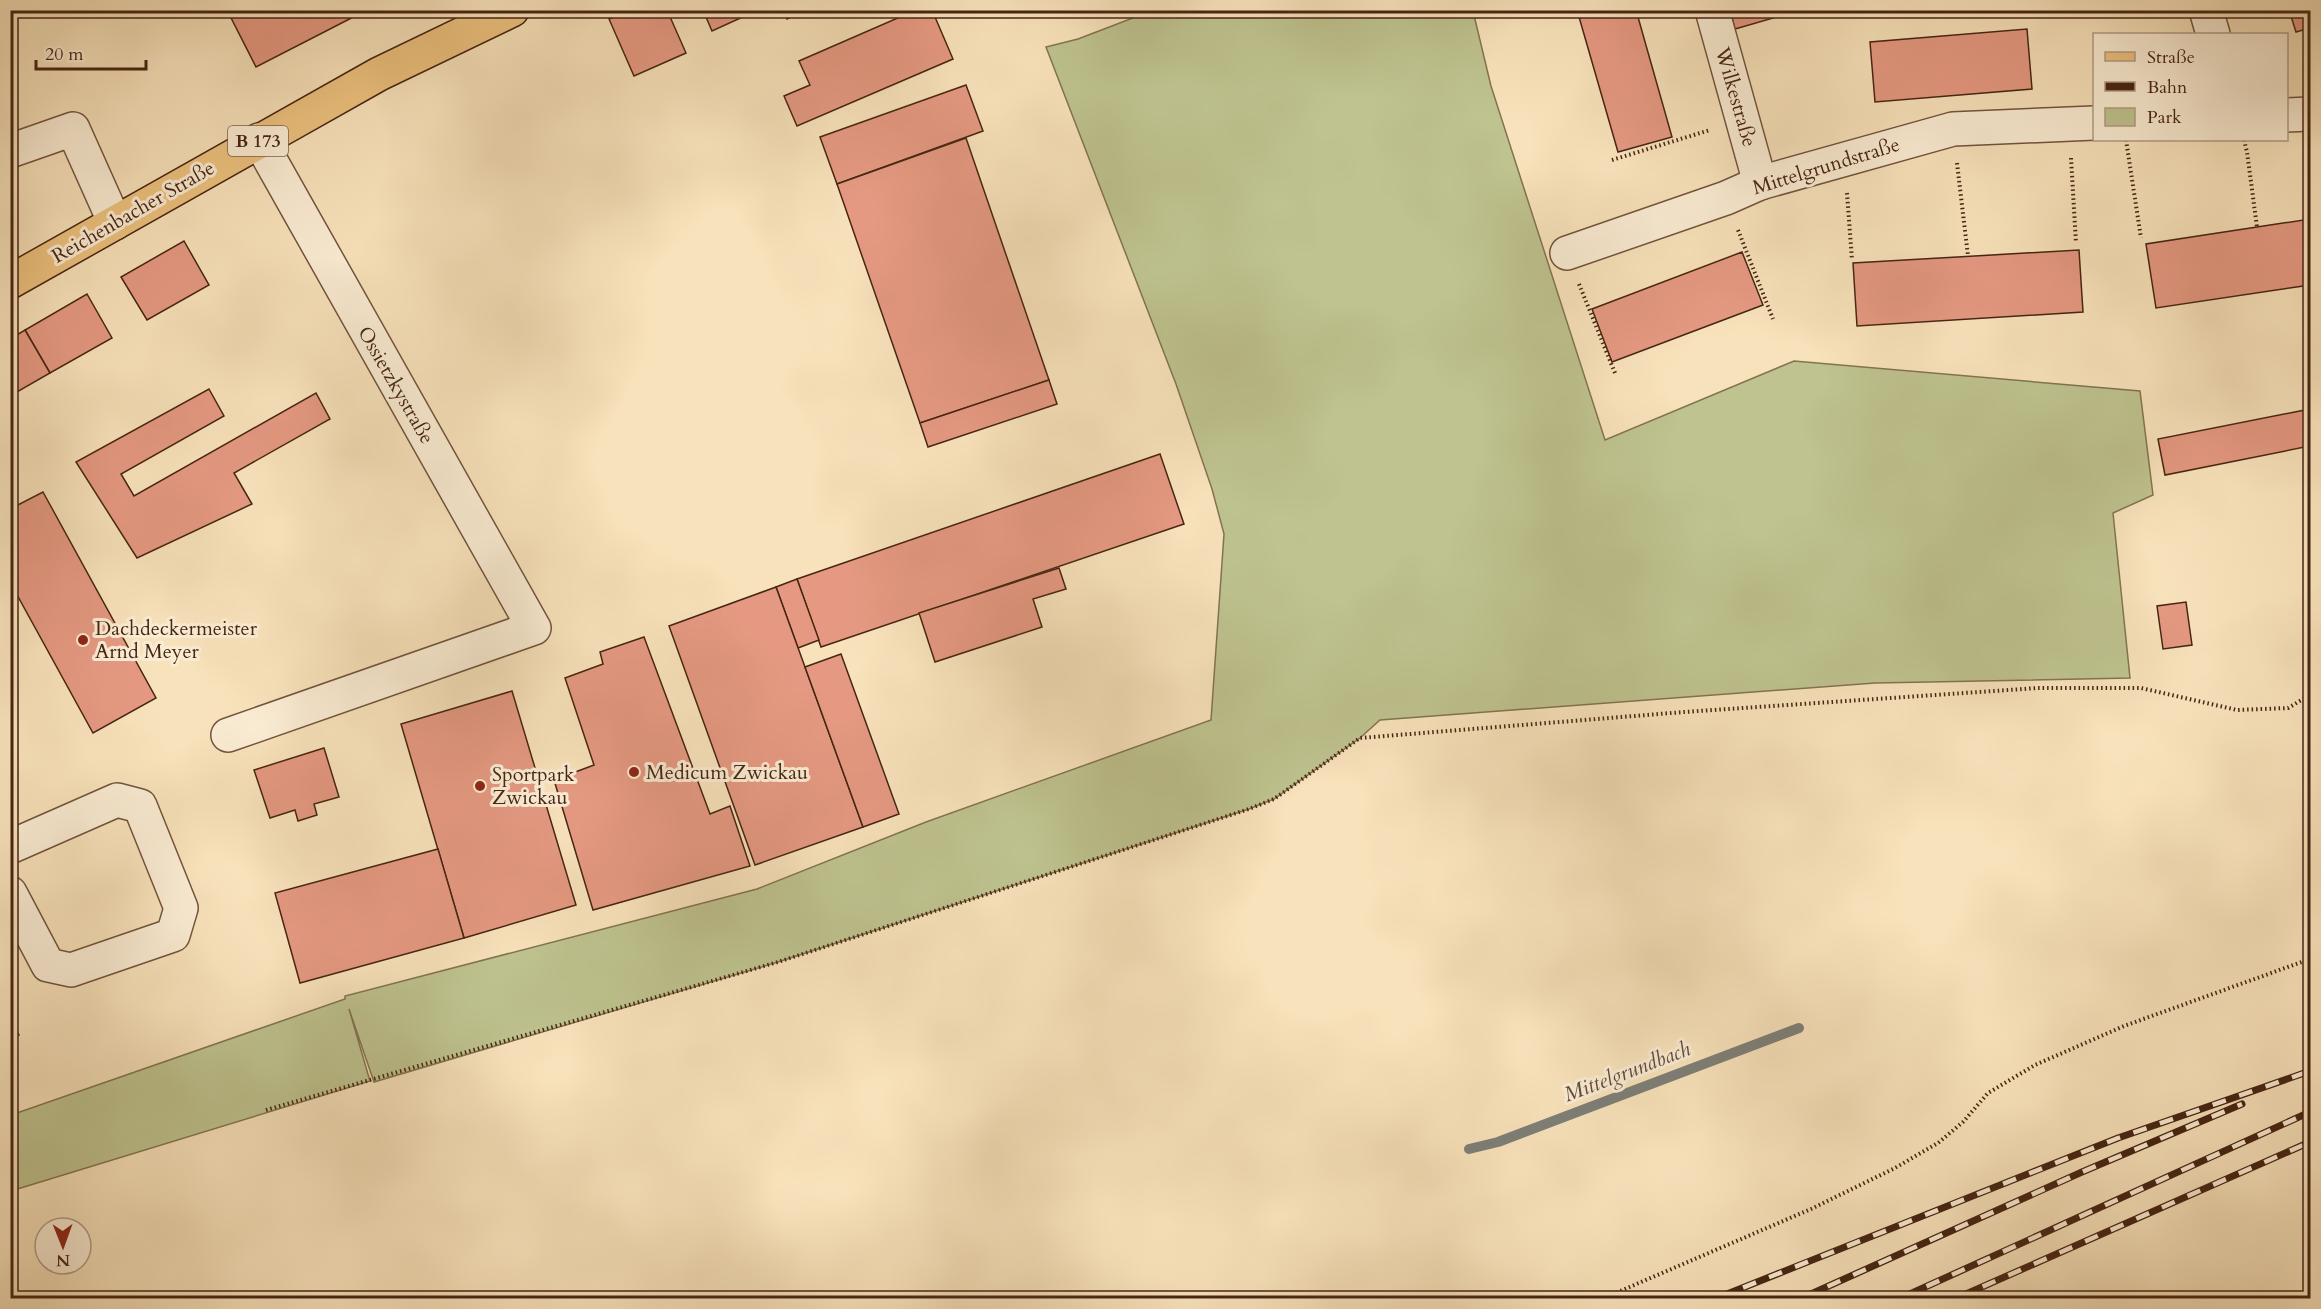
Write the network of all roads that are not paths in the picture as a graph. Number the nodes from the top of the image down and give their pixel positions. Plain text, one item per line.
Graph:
1 (512, 10) edge
2 (1712, 10) edge
3 (2206, 10) edge
4 (2213, 33) edge
5 (2310, 114) edge
6 (2288, 115) edge
7 (2082, 124) edge
8 (259, 140) junction
9 (10, 150) edge
10 (1760, 183) junction
11 (115, 223) junction
12 (1567, 253) road end
13 (10, 282) edge
14 (228, 735) dead end
15 (10, 847) edge
16 (10, 893) edge

1 - 8 main road, Reichenbacher Straße / B 173
2 - 10 street, Wilkestraße
3 - 4 street
5 - 6 street
7 - 10 street, Mittelgrundstraße
8 - 11 main road, Reichenbacher Straße / B 173
8 - 14 street, Ossietzkystraße
9 - 11 street
10 - 12 street, Mittelgrundstraße
11 - 13 main road, Reichenbacher Straße / B 173
15 - 16 street

